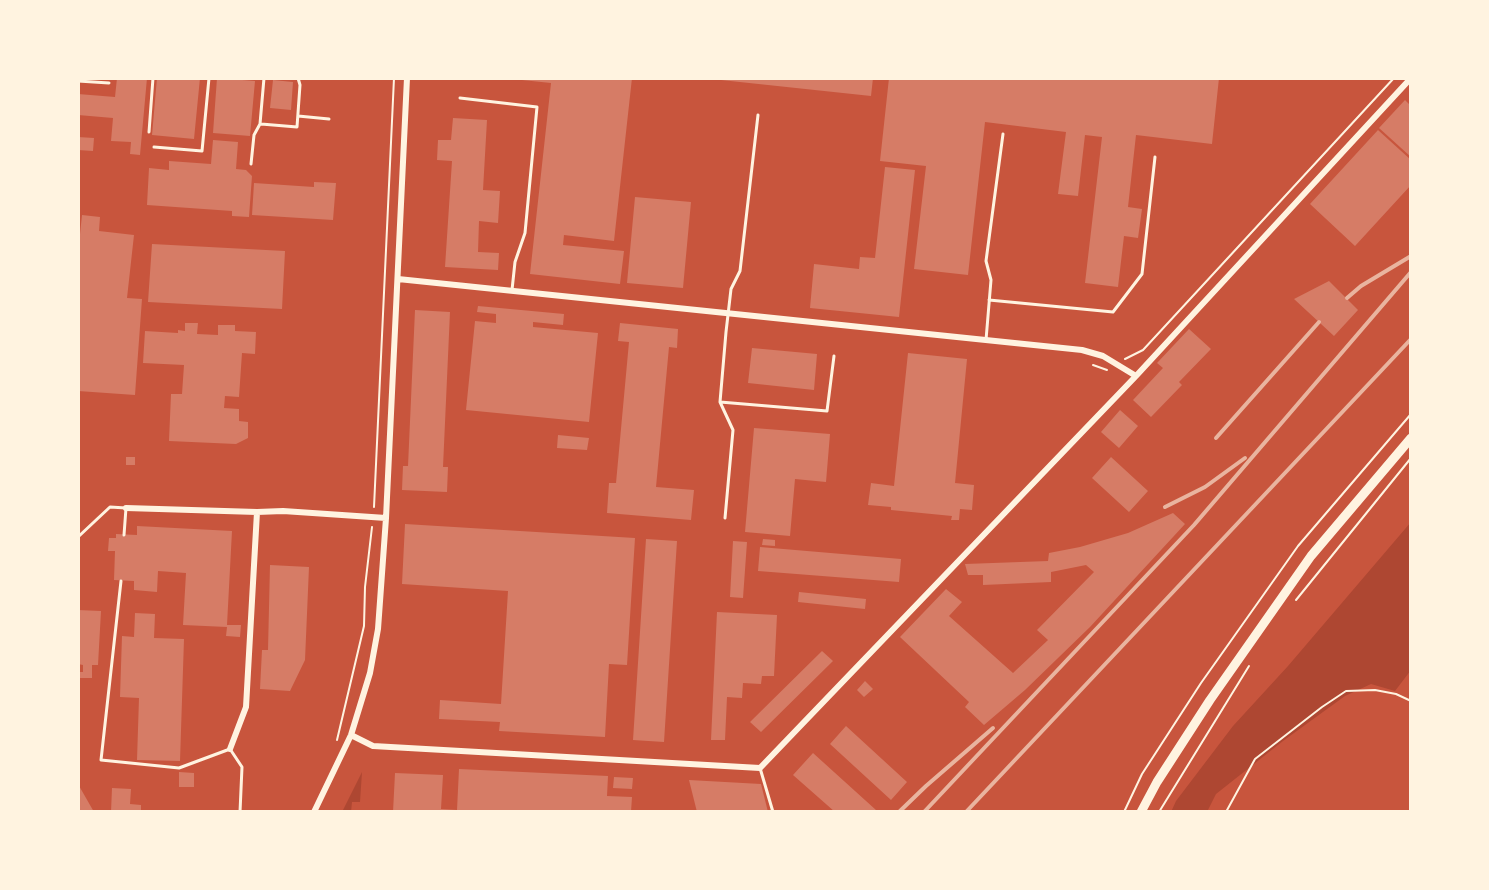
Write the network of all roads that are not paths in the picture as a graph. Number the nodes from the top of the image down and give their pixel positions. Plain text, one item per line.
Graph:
1 (153, 78) edge
2 (209, 78) edge
3 (264, 78) edge
4 (298, 78) edge
5 (407, 78) edge
6 (1411, 78) edge
7 (78, 81) edge
8 (110, 83) dead end
9 (460, 98) dead end
10 (758, 115) dead end
11 (298, 116) junction
12 (328, 119) dead end
13 (260, 124) junction
14 (148, 132) dead end
15 (1003, 134) dead end
16 (154, 147) dead end
17 (1155, 158) dead end
18 (251, 164) dead end
19 (398, 279) junction
20 (512, 290) junction
21 (989, 300) junction
22 (729, 313) junction
23 (986, 340) junction
24 (834, 356) dead end
25 (1136, 376) junction
26 (720, 402) junction
27 (1411, 438) edge
28 (126, 508) junction
29 (257, 512) junction
30 (386, 518) junction
31 (725, 518) dead end
32 (124, 535) dead end
33 (78, 537) edge
34 (122, 580) dead end
35 (351, 735) junction
36 (230, 750) junction
37 (760, 768) junction
38 (240, 812) edge
39 (314, 812) edge
40 (773, 812) edge
41 (1141, 812) edge

1 - 14 lane
2 - 16 lane
3 - 13 lane
4 - 11 lane
5 - 19 street
6 - 25 street
7 - 8 lane
9 - 20 lane
10 - 22 lane
11 - 12 lane
11 - 13 lane
13 - 18 lane
15 - 21 lane
17 - 21 lane
19 - 20 street
19 - 30 street
20 - 22 street
21 - 23 lane
22 - 23 street
22 - 26 lane
23 - 25 street
24 - 26 lane
25 - 37 street
26 - 31 lane
27 - 41 main road
28 - 29 street
28 - 32 lane
28 - 33 lane
29 - 30 street
29 - 36 street
30 - 35 street
34 - 36 lane
35 - 37 street
35 - 39 street
36 - 38 lane
37 - 40 lane

